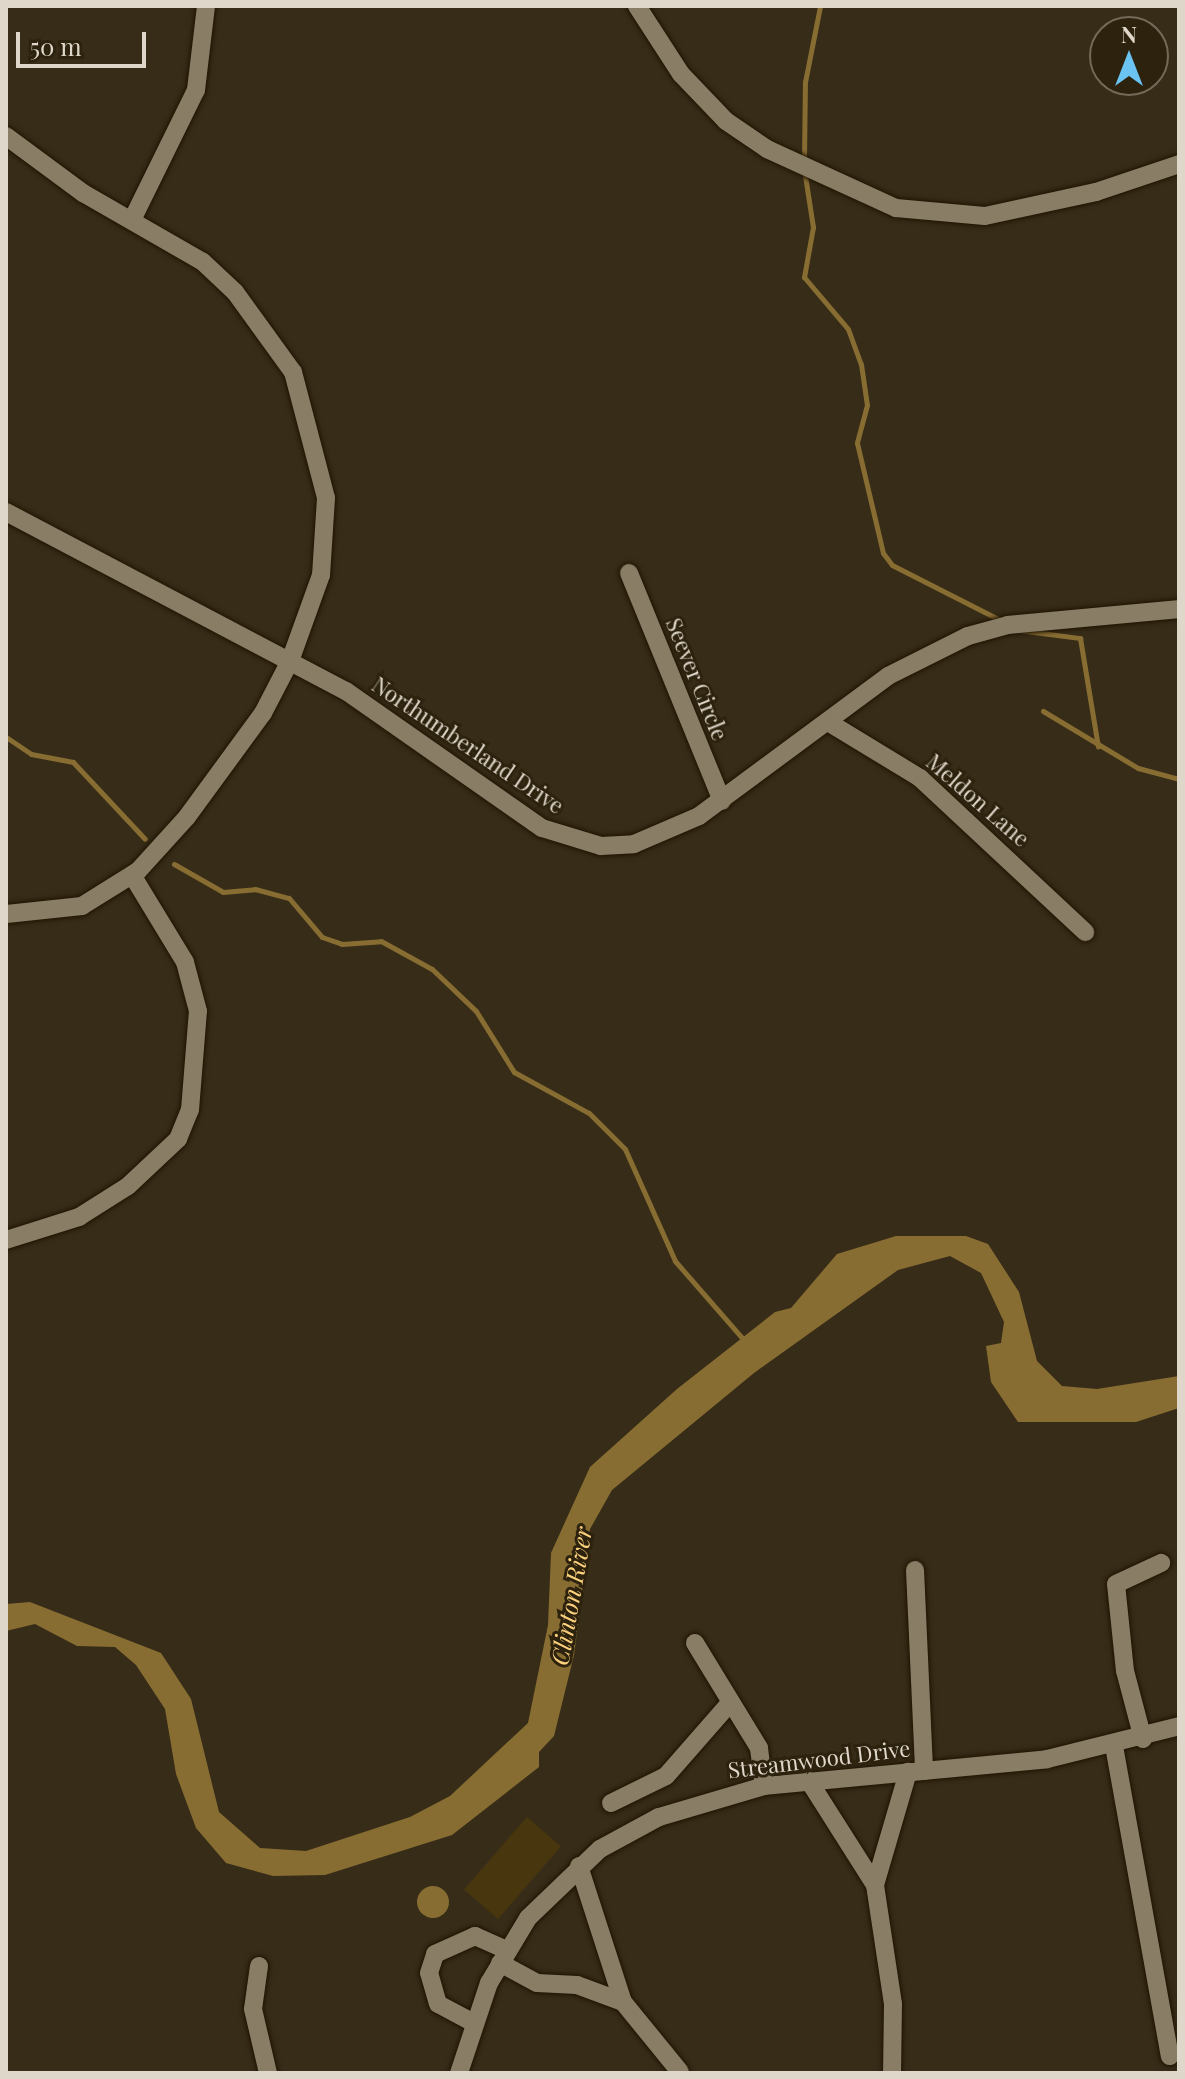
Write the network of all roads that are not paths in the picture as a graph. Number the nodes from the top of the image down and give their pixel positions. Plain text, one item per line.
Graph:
1 (206, 6) edge
2 (637, 6) edge
3 (6, 136) edge
4 (1179, 164) edge
5 (132, 220) junction
6 (6, 512) edge
7 (629, 573) dead end
8 (1177, 617) edge
9 (290, 661) junction
10 (828, 722) junction
11 (722, 801) junction
12 (132, 875) junction
13 (6, 914) edge
14 (1085, 932) dead end
15 (6, 1240) edge
16 (1161, 1563) dead end
17 (915, 1570) dead end
18 (695, 1643) dead end
19 (729, 1704) junction
20 (1179, 1726) edge
21 (1143, 1739) junction
22 (1114, 1746) junction
23 (916, 1771) junction
24 (809, 1781) junction
25 (764, 1786) junction
26 (611, 1803) dead end
27 (579, 1866) junction
28 (875, 1885) junction
29 (504, 1957) junction
30 (259, 1966) dead end
31 (623, 2002) junction
32 (472, 2022) junction
33 (1170, 2056) dead end
34 (680, 2072) edge
35 (268, 2073) edge
36 (459, 2073) edge
37 (892, 2073) edge

1 - 5 street
2 - 4 street
3 - 5 street
5 - 9 street
6 - 9 street, Northumberland Drive
7 - 11 street, Seever Circle
8 - 10 street, Northumberland Drive
9 - 11 street, Northumberland Drive
9 - 12 street
10 - 11 street, Northumberland Drive
10 - 14 street, Meldon Lane
12 - 13 street
12 - 15 street
16 - 21 street
17 - 23 street
18 - 19 street
19 - 25 street
19 - 26 street
20 - 21 street, Streamwood Drive
21 - 22 street, Streamwood Drive
22 - 23 street, Streamwood Drive
22 - 33 street
23 - 24 street, Streamwood Drive
23 - 28 street
24 - 25 street, Streamwood Drive
24 - 28 street
25 - 27 street, Streamwood Drive
27 - 29 street, Streamwood Drive
27 - 31 street
28 - 37 street
29 - 31 street
29 - 32 street, Streamwood Drive
29 - 32 street
30 - 35 street
31 - 34 street
32 - 36 street, Streamwood Drive

